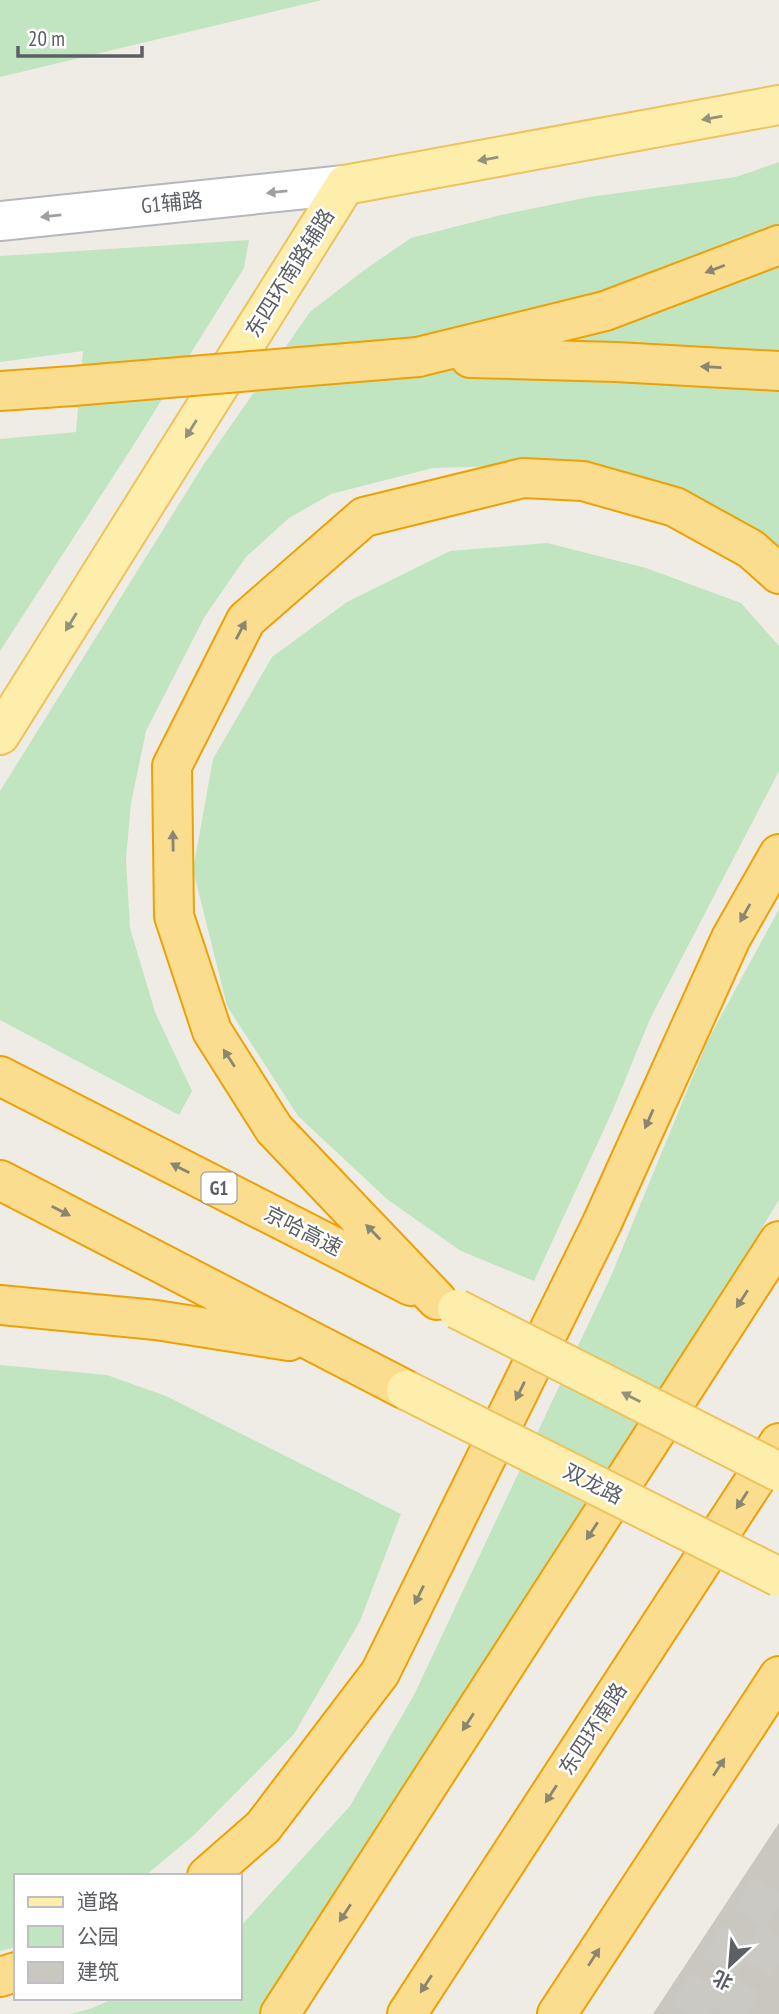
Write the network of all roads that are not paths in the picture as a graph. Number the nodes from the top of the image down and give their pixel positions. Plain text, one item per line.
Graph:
1 (779, 104) edge
2 (345, 185) junction
3 (0, 221) edge
4 (779, 245) edge
5 (418, 357) junction
6 (779, 371) edge
7 (0, 391) edge
8 (779, 574) edge
9 (0, 735) edge
10 (779, 854) edge
11 (0, 1076) edge
12 (0, 1180) edge
13 (779, 1241) edge
14 (447, 1304) junction
15 (0, 1305) edge
16 (321, 1346) junction
17 (406, 1390) joint
18 (779, 1443) edge
19 (779, 1472) edge
20 (779, 1577) edge
21 (779, 1676) edge
22 (209, 1874) edge
23 (280, 2014) edge
24 (407, 2014) edge
25 (557, 2014) edge

1 -> 2 main road, 东四环南路辅路
2 -> 3 street, G1辅路
2 -> 9 main road, 东四环南路辅路
4 -> 5 highway
6 -> 5 highway
5 - 7 highway, bridge
14 -> 8 highway
10 -> 22 highway
14 -> 11 highway, 京哈高速 / G1
12 -> 16 highway
13 -> 23 highway
19 -> 14 main road, bridge
15 - 16 highway
16 - 17 highway
17 - 20 main road, 双龙路, bridge
18 -> 24 highway, 东四环南路
25 -> 21 highway

